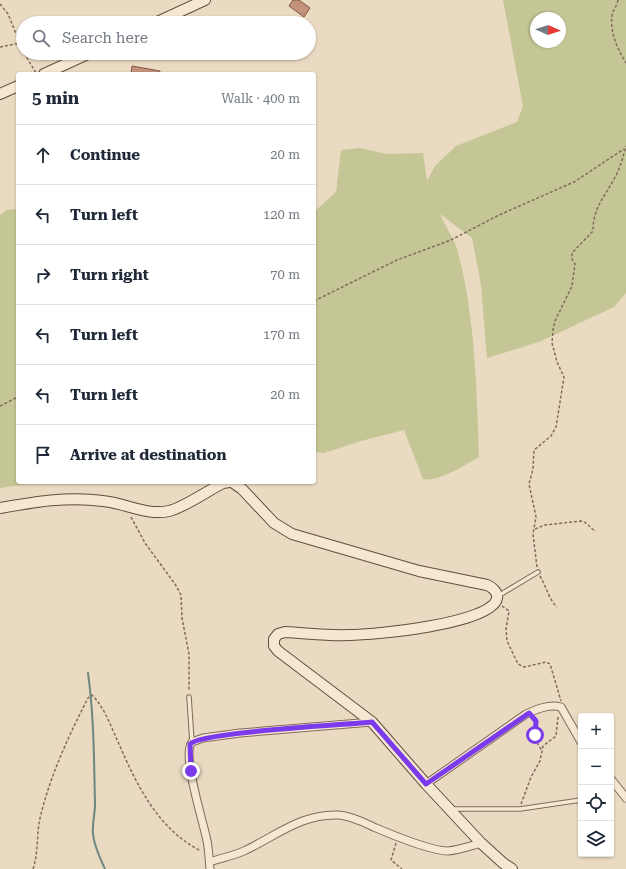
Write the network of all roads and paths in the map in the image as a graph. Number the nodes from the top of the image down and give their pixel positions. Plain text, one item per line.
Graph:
1 (205, 0) edge
2 (618, 0) edge
3 (0, 4) edge
4 (170, 16) edge
5 (16, 33) edge
6 (16, 44) edge
7 (0, 47) edge
8 (28, 60) edge
9 (75, 60) edge
10 (626, 63) edge
11 (36, 72) edge
12 (48, 72) edge
13 (16, 87) edge
14 (0, 94) edge
15 (626, 147) edge
16 (316, 300) edge
17 (16, 398) edge
18 (0, 406) edge
19 (221, 484) edge
20 (235, 484) edge
21 (126, 506) junction
22 (0, 508) edge
23 (535, 529) junction
24 (596, 531) dead end
25 (533, 534) dead end
26 (538, 572) dead end
27 (497, 599) junction
28 (189, 697) joint
29 (562, 708) junction
30 (529, 713) junction
31 (372, 722) junction
32 (578, 737) edge
33 (192, 742) junction
34 (542, 750) junction
35 (426, 784) junction
36 (615, 788) edge
37 (626, 798) edge
38 (578, 800) edge
39 (449, 809) junction
40 (520, 809) junction
41 (398, 837) junction
42 (481, 843) junction
43 (210, 862) edge
44 (33, 869) edge
45 (402, 869) edge
46 (512, 869) edge

1 - 4 main road
2 - 10 path
3 - 5 path
6 - 7 path
8 - 11 path
9 - 12 main road
13 - 14 main road
15 - 16 path
15 - 23 path
17 - 18 path
19 - 21 main road
20 - 27 main road
21 - 22 main road
21 - 28 path
23 - 24 path
23 - 25 path
26 - 27 lane
27 - 29 path
27 - 31 main road
28 - 33 lane
29 - 30 street
29 - 32 street
29 - 34 path
30 - 34 path
30 - 35 street
31 - 33 street
31 - 35 main road
33 - 43 street
34 - 40 path
35 - 39 main road
36 - 37 street
38 - 40 lane
39 - 40 lane
39 - 42 main road
41 - 42 street
41 - 43 street
41 - 45 path
42 - 46 main road
43 - 44 path

